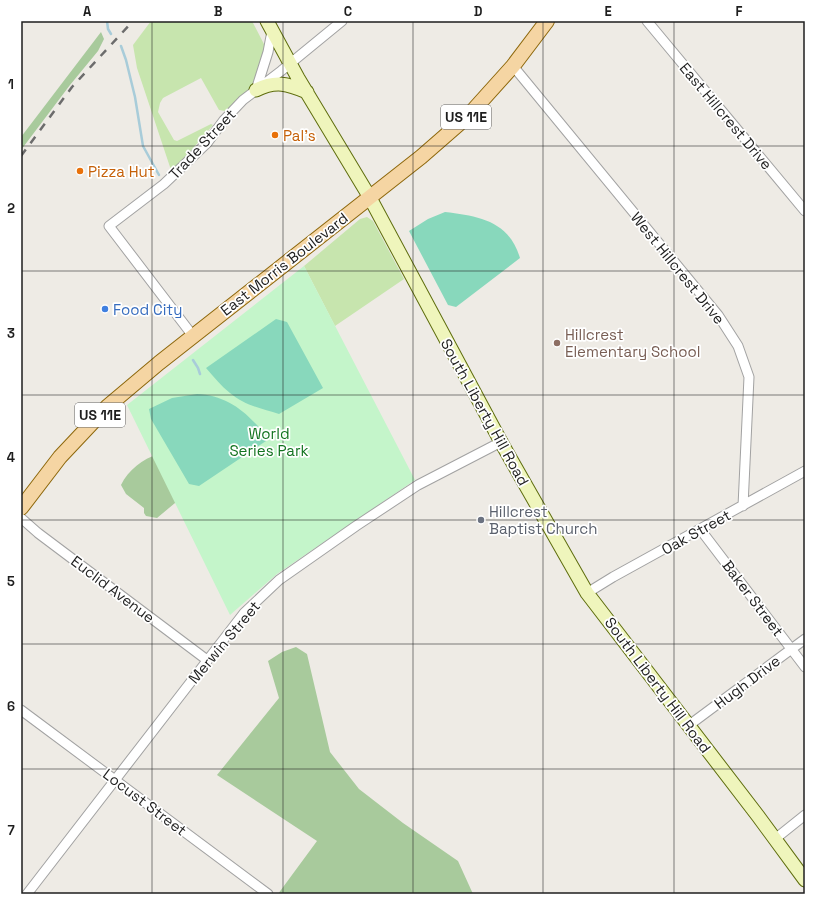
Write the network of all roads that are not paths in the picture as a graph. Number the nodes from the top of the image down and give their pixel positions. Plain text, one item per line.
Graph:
1 (342, 21) edge
2 (547, 21) edge
3 (647, 21) edge
4 (269, 26) edge
5 (290, 64) junction
6 (514, 66) junction
7 (256, 90) junction
8 (307, 92) junction
9 (369, 196) junction
10 (805, 211) edge
11 (193, 336) junction
12 (500, 442) junction
13 (805, 471) edge
14 (743, 506) junction
15 (21, 508) edge
16 (21, 518) edge
17 (700, 529) junction
18 (587, 593) junction
19 (805, 639) edge
20 (792, 649) junction
21 (207, 660) junction
22 (805, 666) edge
23 (21, 710) edge
24 (688, 726) junction
25 (116, 780) junction
26 (805, 815) edge
27 (775, 839) junction
28 (805, 880) edge
29 (27, 894) edge
30 (268, 894) edge

1 - 5 street, Trade Street
2 - 6 main road, East Morris Boulevard / US 11E
3 - 10 street, East Hillcrest Drive
4 - 5 street, South Liberty Hill Road
4 - 7 street
5 - 7 street, Trade Street
5 - 8 street, South Liberty Hill Road
6 - 9 main road, East Morris Boulevard / US 11E
6 - 14 street, West Hillcrest Drive
7 - 8 street
7 - 11 street, Trade Street
8 - 9 street, South Liberty Hill Road
9 - 11 main road, East Morris Boulevard / US 11E
9 - 12 street, South Liberty Hill Road
11 - 15 main road, East Morris Boulevard / US 11E
12 - 18 street, South Liberty Hill Road
12 - 21 street, Merwin Street
13 - 14 street, Oak Street
14 - 17 street, Oak Street
16 - 21 street, Euclid Avenue
17 - 18 street, Oak Street
17 - 20 street, Baker Street
18 - 24 street, South Liberty Hill Road
19 - 20 street, Hugh Drive
20 - 22 street, Baker Street
20 - 24 street, Hugh Drive
21 - 25 street, Merwin Street
23 - 25 street, Locust Street
24 - 27 street, South Liberty Hill Road
25 - 29 street, Merwin Street
25 - 30 street, Locust Street
26 - 27 street
27 - 28 street, South Liberty Hill Road

